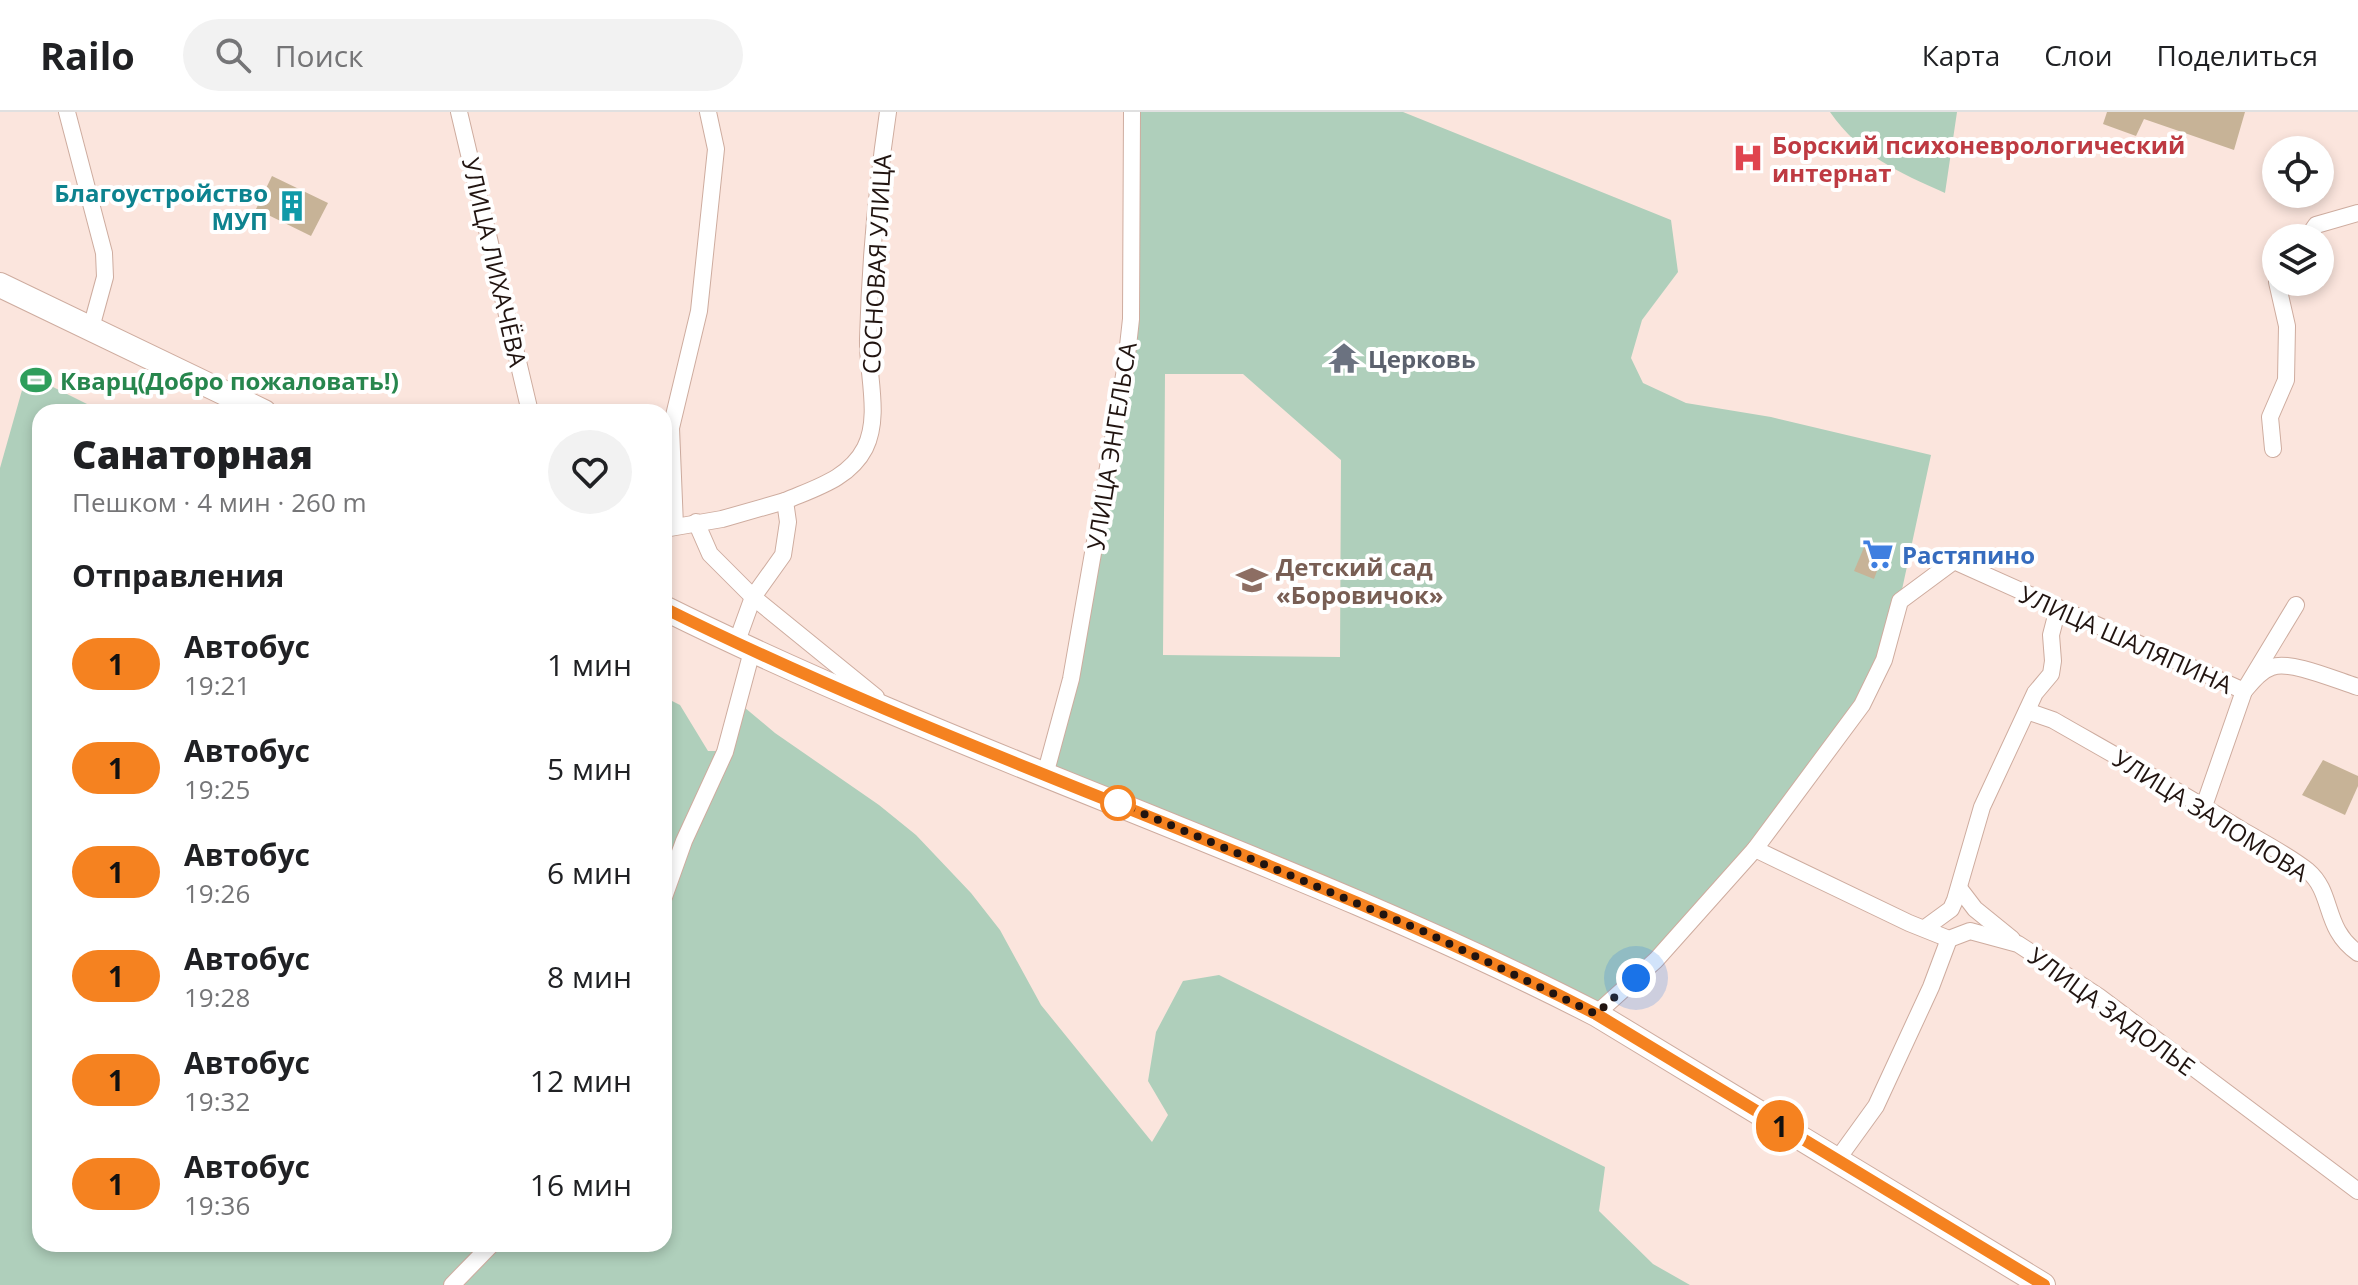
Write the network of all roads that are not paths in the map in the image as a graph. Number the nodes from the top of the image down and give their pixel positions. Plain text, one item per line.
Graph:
1 (67, 112) edge
2 (459, 112) edge
3 (708, 112) edge
4 (888, 112) edge
5 (1132, 112) edge
6 (2358, 213) edge
7 (2320, 224) edge
8 (0, 285) edge
9 (2280, 296) edge
10 (91, 328) junction
11 (248, 404) edge
12 (528, 404) edge
13 (672, 424) edge
14 (2273, 449) dead end
15 (785, 501) junction
16 (696, 522) junction
17 (672, 528) edge
18 (753, 597) junction
19 (2296, 605) dead end
20 (2058, 608) junction
21 (672, 612) edge
22 (744, 648) junction
23 (2358, 687) edge
24 (2244, 691) junction
25 (2027, 711) junction
26 (906, 719) junction
27 (1045, 775) junction
28 (2204, 806) junction
29 (1755, 849) junction
30 (672, 875) edge
31 (1959, 888) junction
32 (1925, 928) junction
33 (1949, 939) junction
34 (2018, 944) junction
35 (2358, 953) edge
36 (1596, 1014) junction
37 (1837, 1160) junction
38 (2358, 1191) edge
39 (484, 1252) edge
40 (452, 1285) edge
41 (2043, 1285) edge

1 - 10 street
2 - 12 street, УЛИЦА ЛИХАЧЁВА
3 - 13 street
4 - 15 street, СОСНОВАЯ УЛИЦА
5 - 27 street, УЛИЦА ЭНГЕЛЬСА
6 - 7 street
8 - 10 main road
9 - 14 street
10 - 11 main road
15 - 16 street, СОСНОВАЯ УЛИЦА
15 - 18 street
16 - 17 street, СОСНОВАЯ УЛИЦА
16 - 18 street
18 - 22 street
18 - 26 street
19 - 24 street
20 - 24 street, УЛИЦА ШАЛЯПИНА
20 - 25 street
20 - 29 street, УЛИЦА ШАЛЯПИНА
21 - 22 main road
22 - 26 main road
22 - 30 street
23 - 24 street, УЛИЦА ШАЛЯПИНА
24 - 28 street
25 - 28 street, УЛИЦА ЗАЛОМОВА
25 - 31 street
26 - 27 main road
27 - 36 main road
28 - 35 street, УЛИЦА ЗАЛОМОВА
29 - 32 street, УЛИЦА ЗАДОЛЬЕ
29 - 36 street
31 - 32 street
31 - 34 street
32 - 33 street, УЛИЦА ЗАДОЛЬЕ
33 - 34 street, УЛИЦА ЗАДОЛЬЕ
33 - 37 street
34 - 38 street, УЛИЦА ЗАДОЛЬЕ
36 - 37 main road
37 - 41 main road
39 - 40 street

